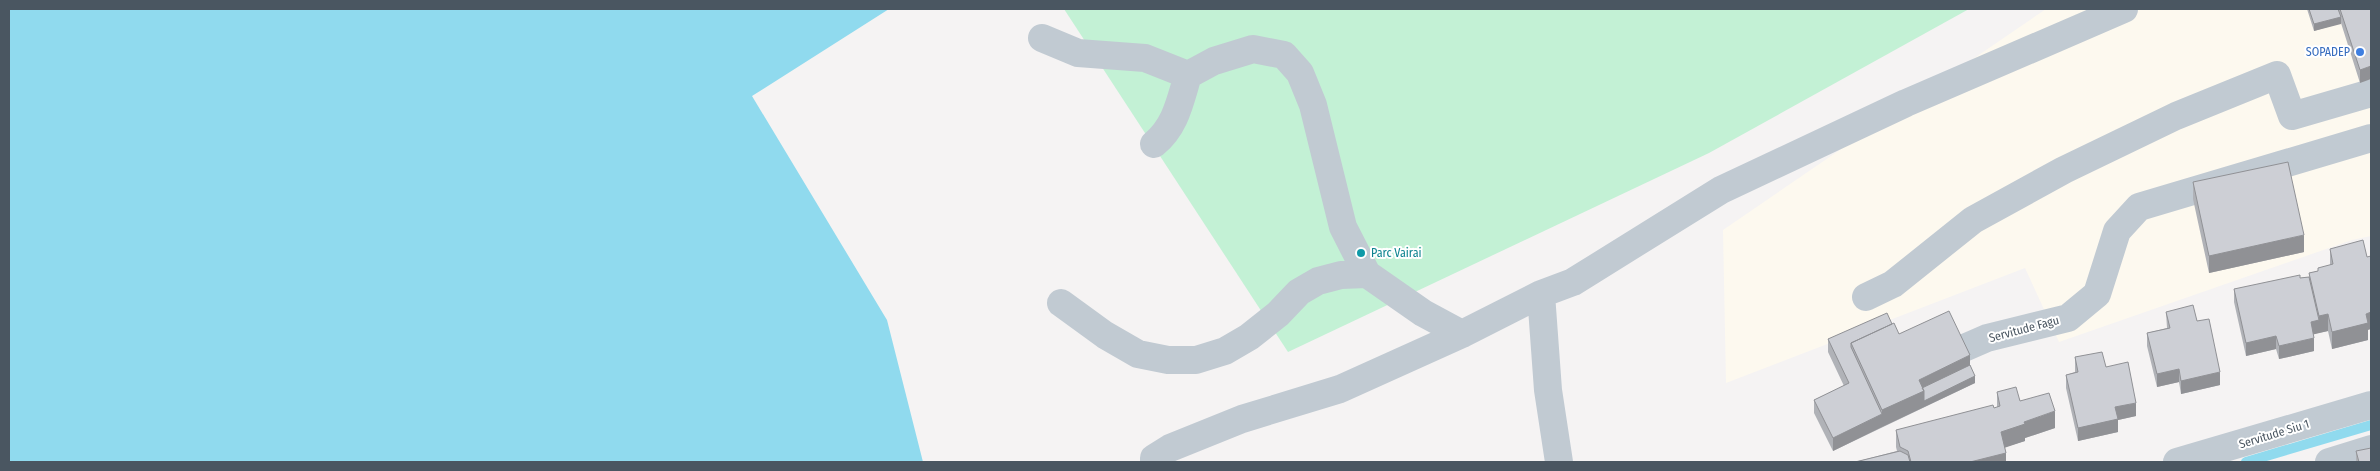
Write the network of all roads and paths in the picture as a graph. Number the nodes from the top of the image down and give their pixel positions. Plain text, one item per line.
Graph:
1 (2124, 9) edge
2 (1042, 38) dead end
3 (1188, 75) junction
4 (2371, 93) edge
5 (2371, 138) edge
6 (1154, 144) dead end
7 (1367, 274) junction
8 (1540, 294) junction
9 (1866, 297) dead end
10 (1061, 304) dead end
11 (1462, 334) junction
12 (1964, 348) edge
13 (2371, 405) edge
14 (2371, 449) edge
15 (1154, 462) edge
16 (1559, 462) edge
17 (2178, 462) edge
18 (2329, 462) edge

1 - 8 street
2 - 3 street
3 - 6 street
3 - 7 street
4 - 9 street
5 - 12 street, Servitude Fagu
7 - 10 street
7 - 11 street
8 - 11 street
8 - 16 street
11 - 15 street
13 - 17 street, Servitude Siu 1
14 - 18 street

